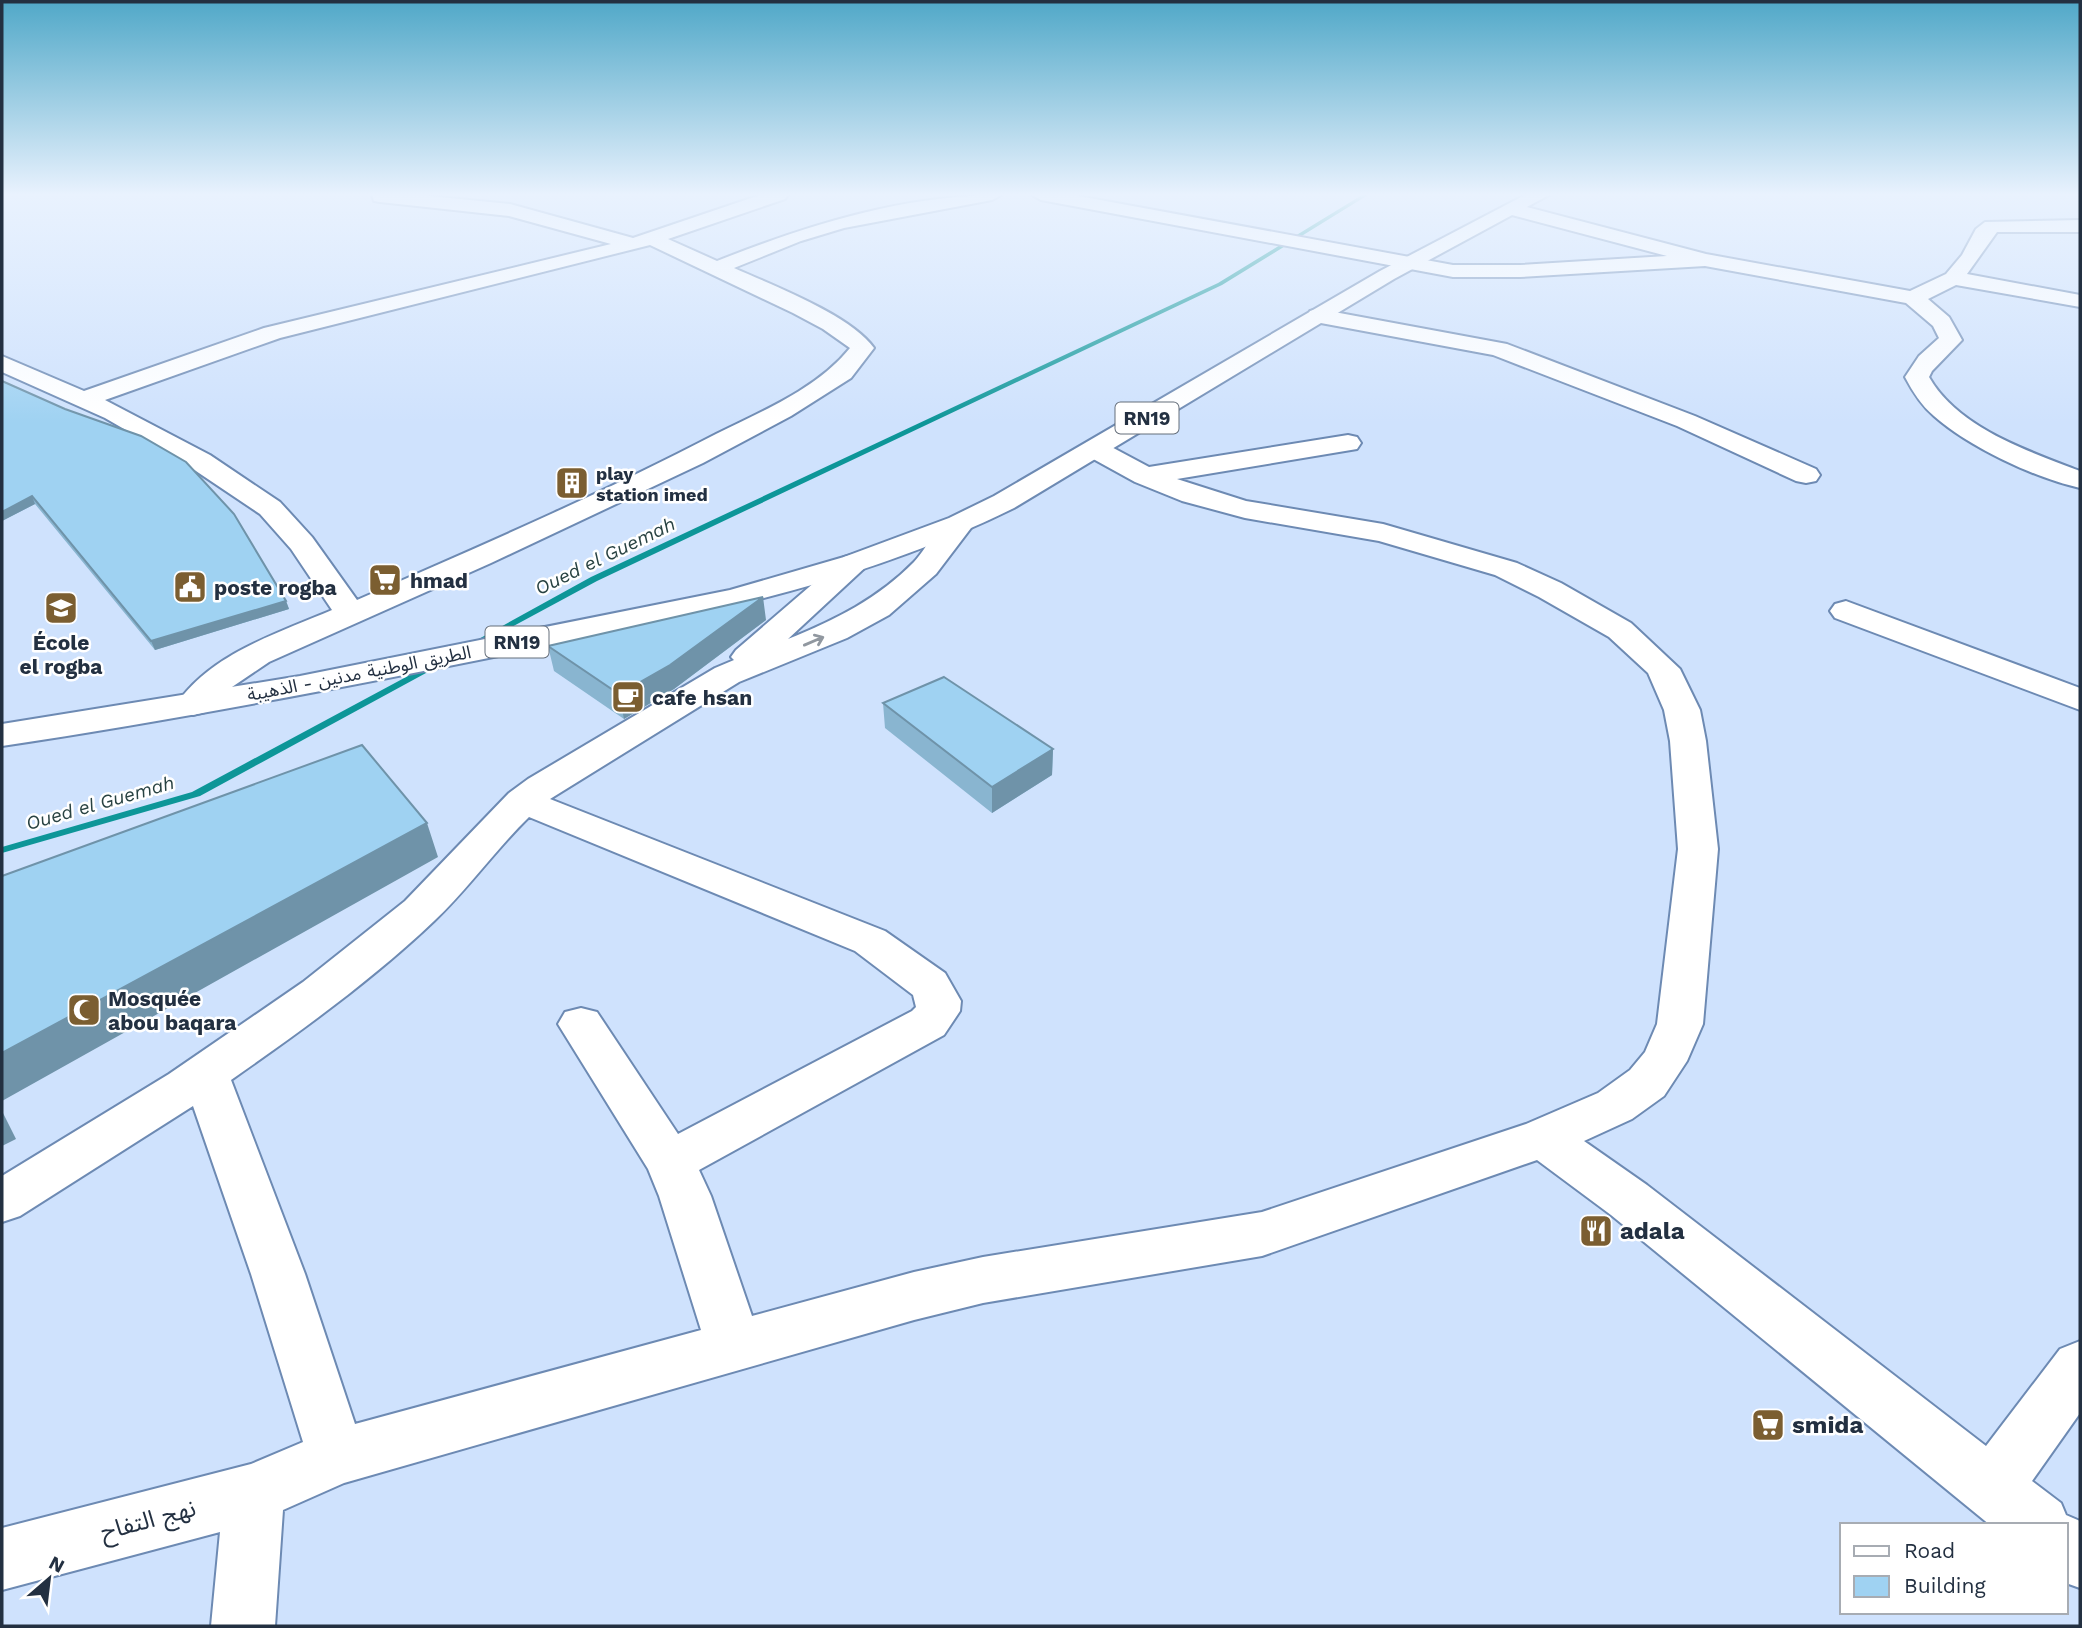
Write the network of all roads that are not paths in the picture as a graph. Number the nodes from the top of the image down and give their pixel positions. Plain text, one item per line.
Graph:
1 (522, 271) edge
2 (719, 271) edge
3 (1397, 271) edge
4 (1453, 271) edge
5 (1508, 271) edge
6 (1765, 271) edge
7 (1959, 271) edge
8 (1953, 278) junction
9 (1913, 298) junction
10 (2080, 301) edge
11 (1318, 316) junction
12 (2, 363) edge
13 (85, 399) junction
14 (1348, 443) dead end
15 (1096, 449) junction
16 (1806, 475) dead end
17 (1145, 476) junction
18 (2080, 480) edge
19 (959, 524) junction
20 (855, 563) junction
21 (1846, 611) dead end
22 (350, 613) junction
23 (727, 675) junction
24 (2080, 700) edge
25 (193, 705) junction
26 (2, 735) edge
27 (522, 801) junction
28 (581, 1024) dead end
29 (205, 1074) junction
30 (1543, 1138) junction
31 (670, 1162) junction
32 (2, 1201) edge
33 (734, 1348) junction
34 (2080, 1367) edge
35 (337, 1457) junction
36 (1992, 1488) junction
37 (254, 1493) junction
38 (2036, 1523) edge
39 (2, 1559) edge
40 (243, 1626) edge

1 - 13 street
2 - 22 street
3 - 11 street, الطريق الوطنية مدنين - الذهيبة / RN19
4 - 5 street
6 - 9 street
7 - 8 street
8 - 9 street
8 - 10 street
9 - 18 street
11 - 15 street, الطريق الوطنية مدنين - الذهيبة / RN19
11 - 16 street
12 - 13 street
13 - 22 street
14 - 17 street
15 - 17 street, نهج التفاح
15 - 19 street, الطريق الوطنية مدنين - الذهيبة / RN19
17 - 30 street, نهج التفاح
19 - 20 street, الطريق الوطنية مدنين - الذهيبة / RN19
23 -> 19 street
20 - 23 street
20 - 25 street, الطريق الوطنية مدنين - الذهيبة / RN19
21 - 24 street
22 - 25 street
23 - 27 street
25 - 26 street, الطريق الوطنية مدنين - الذهيبة / RN19
27 - 29 street
27 - 31 street
28 - 31 street
29 - 32 street
29 - 35 street
30 - 33 street, نهج التفاح
30 - 36 street
31 - 33 street
33 - 35 street, نهج التفاح
34 - 36 street
35 - 37 street, نهج التفاح
36 - 38 street
37 - 39 street, نهج التفاح
37 - 40 street

